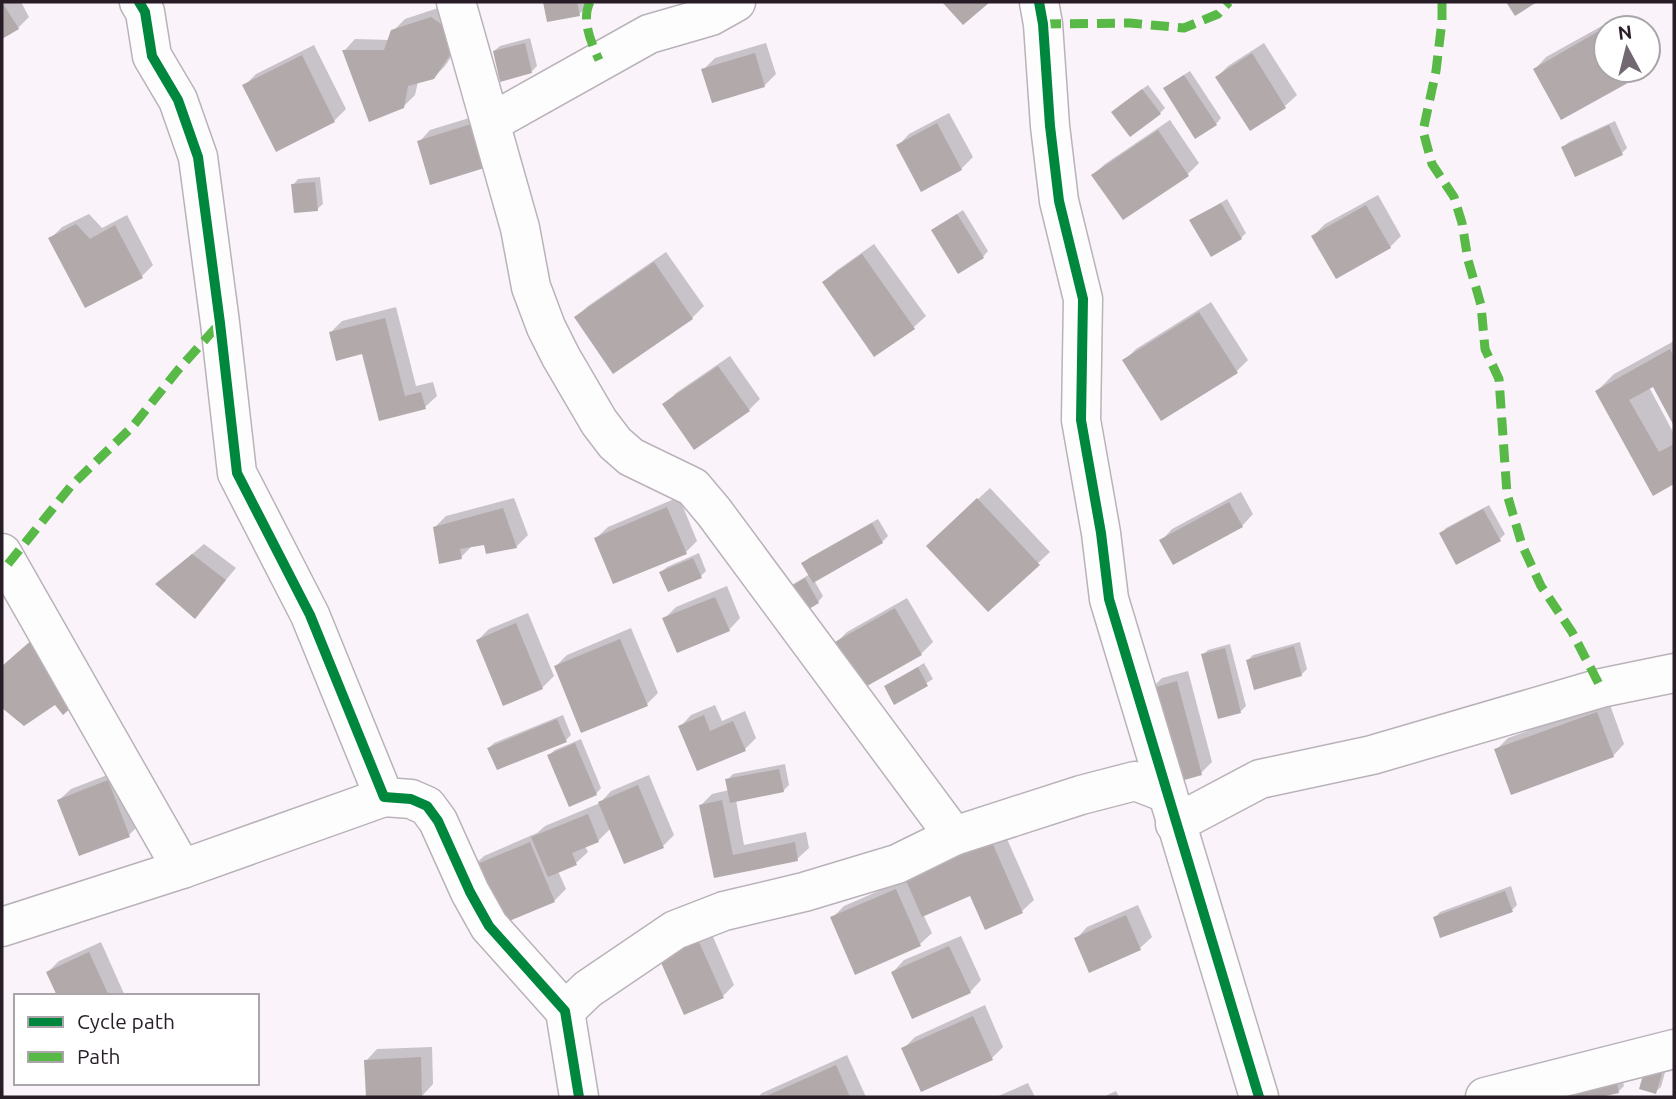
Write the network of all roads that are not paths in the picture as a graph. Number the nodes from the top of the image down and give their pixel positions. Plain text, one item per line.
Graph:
1 (139, 2) edge
2 (456, 2) edge
3 (736, 2) edge
4 (1038, 7) edge
5 (492, 122) junction
6 (2, 553) edge
7 (1674, 673) edge
8 (384, 797) junction
9 (1170, 809) junction
10 (954, 836) junction
11 (182, 869) junction
12 (2, 927) edge
13 (565, 1011) junction
14 (1674, 1049) edge
15 (579, 1097) edge
16 (1259, 1097) edge
17 (1485, 1097) edge

1 - 8 street
2 - 5 street
3 - 5 street
4 - 9 street
5 - 10 street
6 - 11 street
7 - 9 street
8 - 11 street
8 - 13 street
9 - 10 street
9 - 16 street
10 - 13 street
11 - 12 street
13 - 15 street
14 - 17 street

